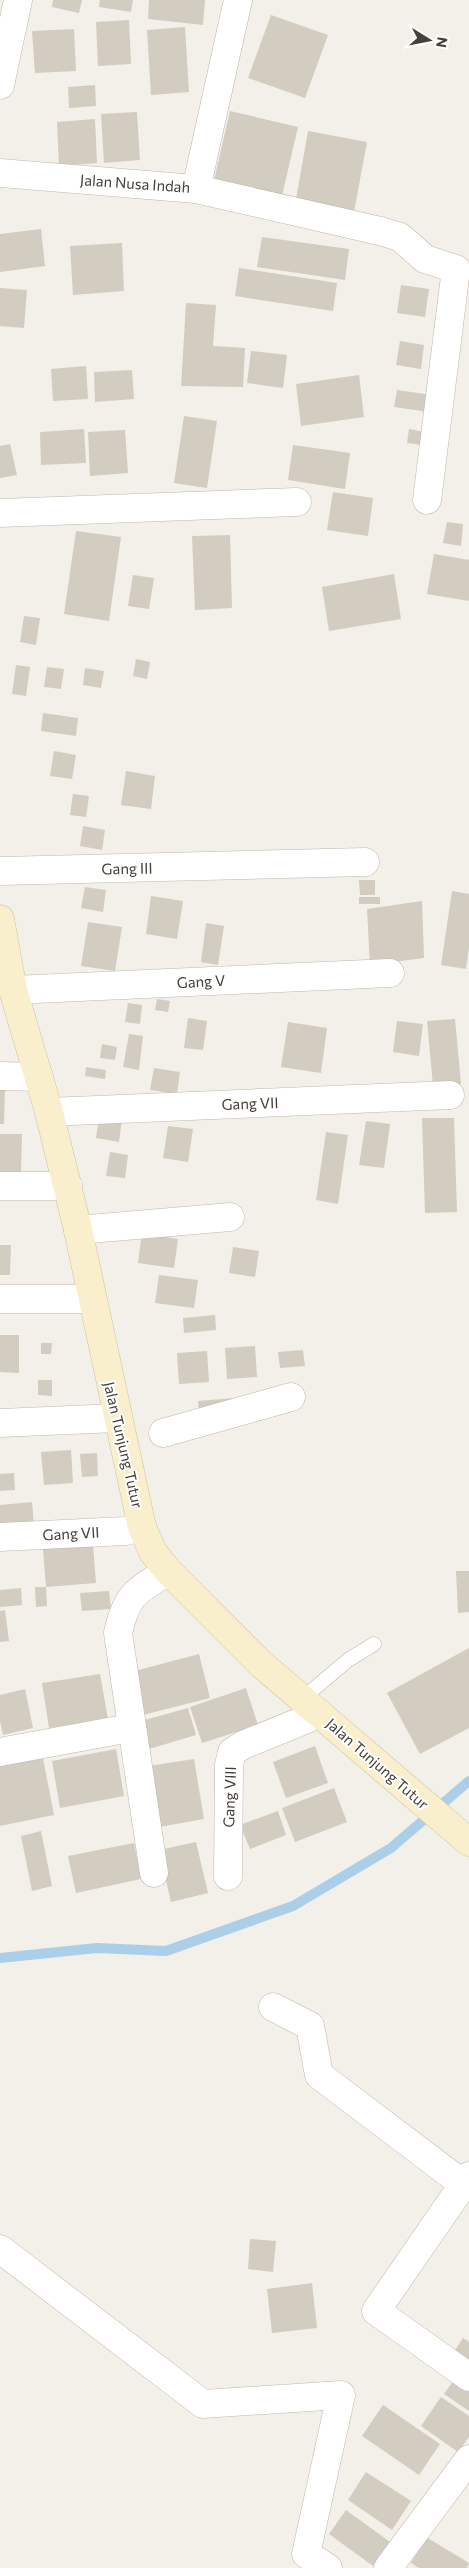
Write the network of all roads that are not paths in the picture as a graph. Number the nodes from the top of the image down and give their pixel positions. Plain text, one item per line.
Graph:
1 (18, 0) edge
2 (238, 0) edge
3 (0, 85) edge
4 (0, 173) edge
5 (196, 190) junction
6 (462, 268) edge
7 (427, 500) dead end
8 (297, 502) dead end
9 (0, 513) edge
10 (365, 862) dead end
11 (0, 871) edge
12 (0, 919) edge
13 (3, 950) edge
14 (390, 973) dead end
15 (13, 990) junction
16 (0, 1076) edge
17 (39, 1077) junction
18 (450, 1095) dead end
19 (50, 1112) junction
20 (0, 1186) edge
21 (68, 1186) junction
22 (230, 1217) dead end
23 (78, 1230) junction
24 (0, 1299) edge
25 (91, 1300) junction
26 (291, 1397) dead end
27 (117, 1418) junction
28 (0, 1423) edge
29 (163, 1433) dead end
30 (142, 1527) junction
31 (0, 1537) edge
32 (168, 1571) junction
33 (374, 1644) dead end
34 (311, 1706) junction
35 (130, 1728) junction
36 (0, 1752) edge
37 (469, 1842) edge
38 (154, 1873) dead end
39 (228, 1876) dead end
40 (273, 2007) dead end
41 (466, 2180) edge
42 (0, 2250) edge
43 (469, 2377) edge
44 (469, 2459) edge
45 (328, 2568) edge
46 (388, 2568) edge

1 - 3 street
2 - 5 street, Jalan Nusa Indah
4 - 5 street, Jalan Nusa Indah
5 - 6 street
6 - 7 street
8 - 9 street
10 - 11 street, Gang III
12 - 13 street, Jalan Tunjung Tutur
13 - 15 street, Jalan Tunjung Tutur
14 - 15 street, Gang V
15 - 17 street, Jalan Tunjung Tutur
16 - 17 street
17 - 19 street, Jalan Tunjung Tutur
18 - 19 street, Gang VII
19 - 21 street, Jalan Tunjung Tutur
20 - 21 street
21 - 23 street, Jalan Tunjung Tutur
22 - 23 street
23 - 25 street, Jalan Tunjung Tutur
24 - 25 street
25 - 27 street, Jalan Tunjung Tutur
26 - 29 street
27 - 28 street
27 - 30 street, Jalan Tunjung Tutur
30 - 31 street, Gang VII
30 - 32 street, Jalan Tunjung Tutur
32 - 34 street, Jalan Tunjung Tutur
32 - 35 street
33 - 34 lane
34 - 37 street, Jalan Tunjung Tutur
34 - 39 street, Gang VIII
35 - 36 street
35 - 38 street
40 - 41 street
41 - 43 street
42 - 45 street
44 - 46 street

